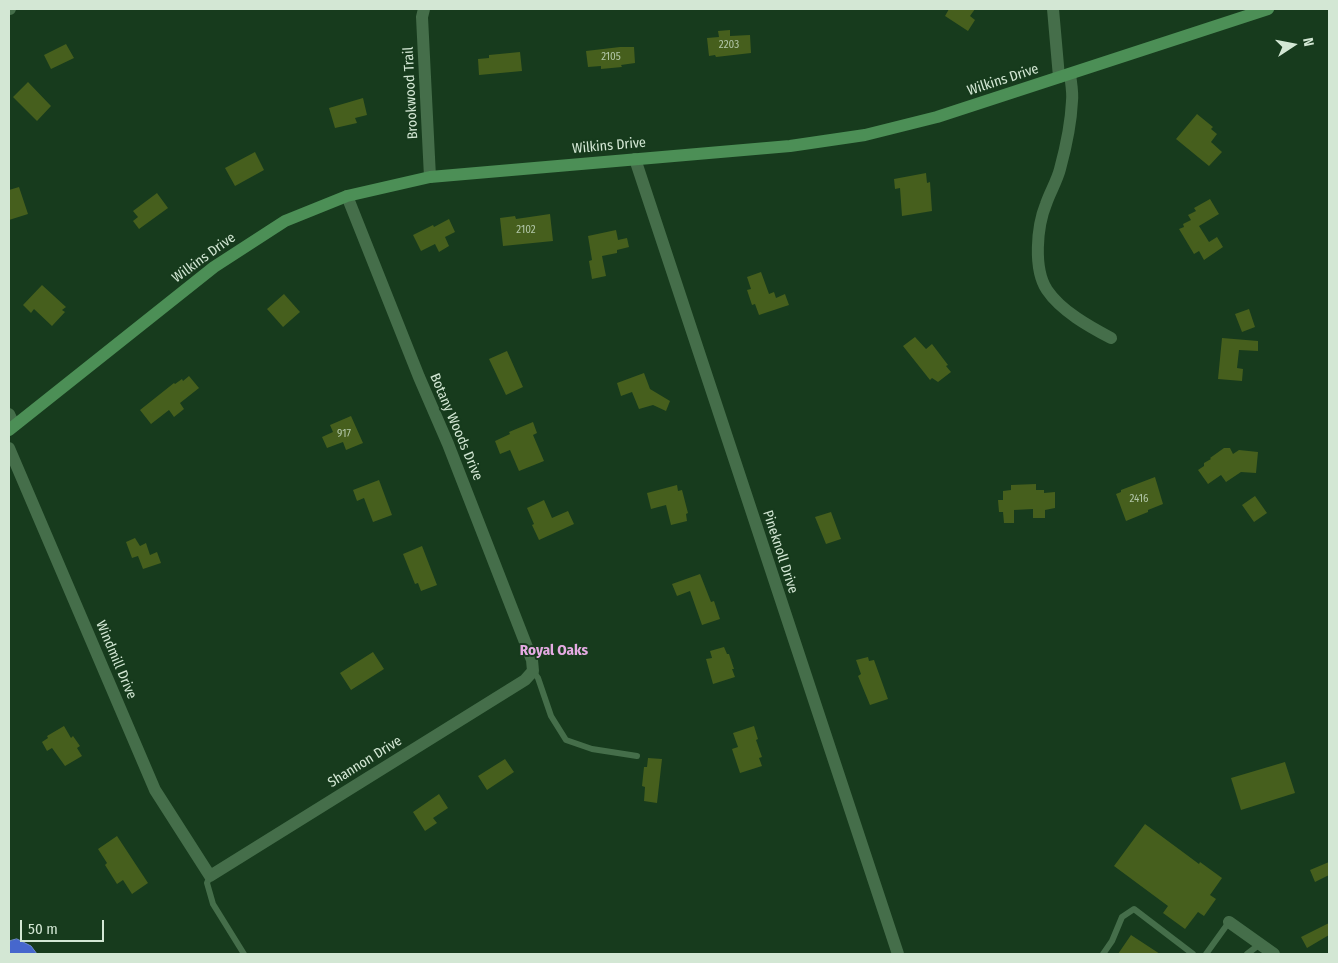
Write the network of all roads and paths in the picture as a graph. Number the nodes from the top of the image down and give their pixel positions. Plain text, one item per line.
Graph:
1 (424, 9) edge
2 (1054, 9) edge
3 (1268, 9) edge
4 (1064, 76) junction
5 (635, 159) junction
6 (430, 177) junction
7 (347, 196) junction
8 (1111, 338) dead end
9 (11, 423) edge
10 (9, 448) edge
11 (533, 671) junction
12 (637, 756) dead end
13 (210, 876) junction
14 (1229, 922) joint
15 (1260, 944) junction
16 (244, 954) edge
17 (898, 954) edge
18 (1103, 954) edge
19 (1193, 954) edge
20 (1206, 954) edge
21 (1246, 954) edge
22 (1274, 954) edge

1 - 6 street, Brookwood Trail
2 - 4 street
3 - 4 street, Wilkins Drive
4 - 5 street, Wilkins Drive
4 - 8 street
5 - 6 street, Wilkins Drive
5 - 17 street, Pineknoll Drive
6 - 7 street, Wilkins Drive
7 - 9 street, Wilkins Drive
7 - 11 street, Botany Woods Drive
10 - 13 street, Windmill Drive
11 - 12 lane
11 - 13 street, Shannon Drive
13 - 16 lane
14 - 15 street
14 - 20 lane
15 - 21 lane
15 - 22 street
18 - 19 lane

